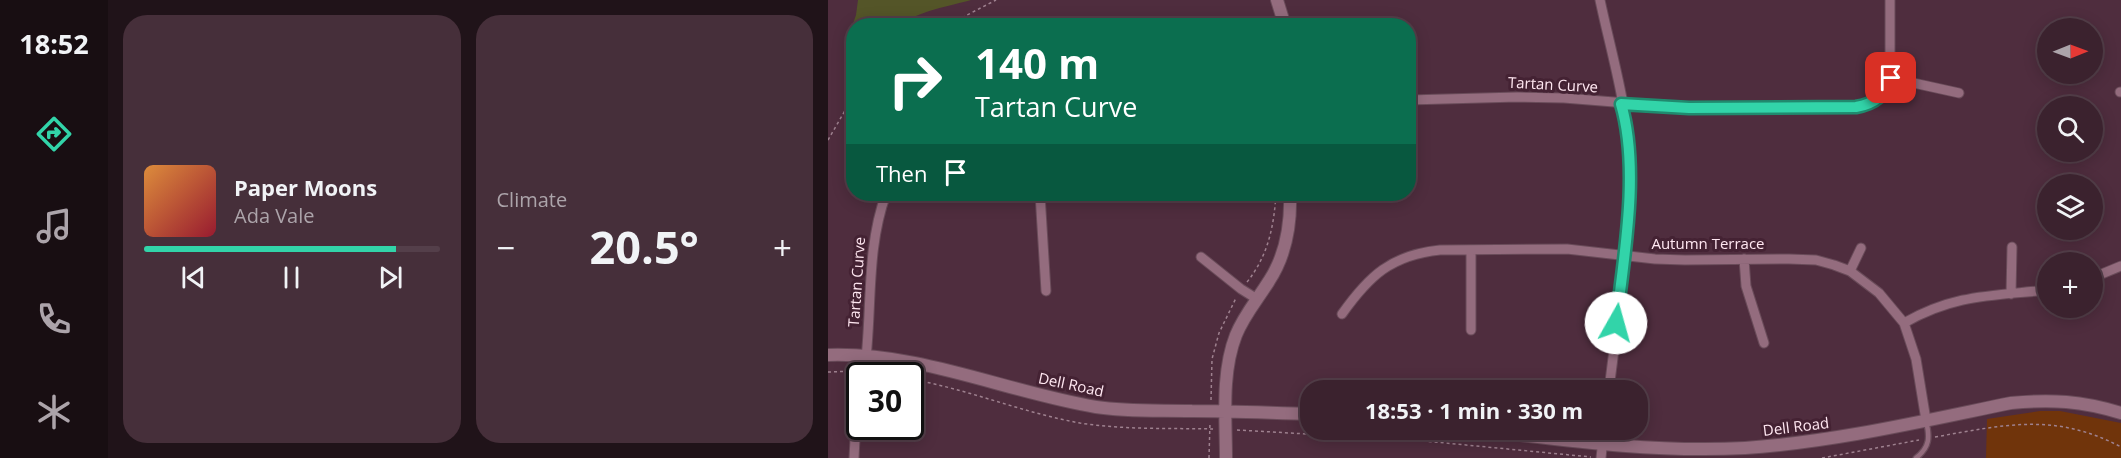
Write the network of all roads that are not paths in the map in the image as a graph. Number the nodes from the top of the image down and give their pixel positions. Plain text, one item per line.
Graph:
1 (1277, 0) edge
2 (1600, 0) edge
3 (1890, 0) edge
4 (1283, 18) edge
5 (1891, 78) junction
6 (1959, 93) dead end
7 (1416, 100) edge
8 (1621, 104) junction
9 (883, 201) edge
10 (1040, 201) edge
11 (1290, 201) edge
12 (2013, 247) dead end
13 (1862, 248) dead end
14 (1471, 250) junction
15 (1201, 257) dead end
16 (1624, 257) junction
17 (1744, 259) junction
18 (2121, 266) edge
19 (1850, 271) junction
20 (2103, 273) edge
21 (1046, 291) dead end
22 (2037, 291) edge
23 (2011, 294) junction
24 (1257, 298) junction
25 (1342, 314) dead end
26 (1904, 323) junction
27 (1471, 330) dead end
28 (1764, 343) dead end
29 (828, 355) edge
30 (866, 356) junction
31 (865, 362) edge
32 (1610, 380) edge
33 (1227, 411) junction
34 (2121, 413) edge
35 (1300, 414) edge
36 (1926, 420) junction
37 (855, 440) edge
38 (1568, 440) edge
39 (1603, 440) edge
40 (1603, 444) junction
41 (1792, 444) junction
42 (854, 458) edge
43 (1226, 458) edge
44 (1599, 458) edge
45 (1793, 458) edge
46 (1917, 458) edge

1 - 4 street
2 - 8 street
3 - 5 street
5 - 6 street
5 - 8 street, Tartan Curve
7 - 8 street, Tartan Curve
8 - 16 street
9 - 30 street, Tartan Curve
10 - 21 street
11 - 24 street
12 - 23 street
13 - 19 street
14 - 16 street, Autumn Terrace
14 - 25 street, Autumn Terrace
14 - 27 street
15 - 24 street
16 - 17 street, Autumn Terrace
16 - 32 street
17 - 19 street, Autumn Terrace
17 - 28 street
18 - 20 street
19 - 26 street, Autumn Terrace
22 - 23 street
23 - 26 street
24 - 33 street
26 - 36 street, Autumn Terrace
29 - 30 street, Dell Road
30 - 31 street, Tartan Curve
30 - 33 street, Dell Road
33 - 35 street, Dell Road
33 - 43 street
34 - 36 street, Dell Road
36 - 41 street, Dell Road
36 - 46 lane
37 - 42 street
38 - 40 street, Dell Road
39 - 40 street
40 - 41 street, Dell Road
40 - 44 street
41 - 45 street

